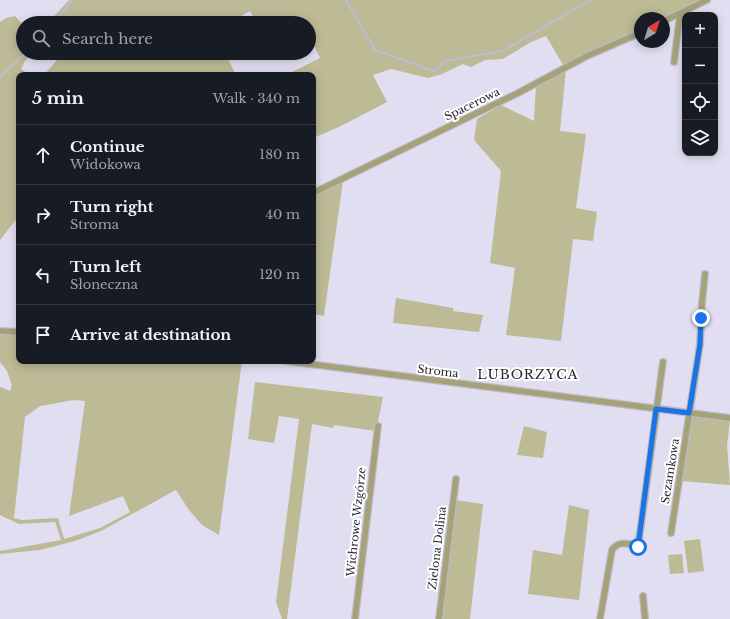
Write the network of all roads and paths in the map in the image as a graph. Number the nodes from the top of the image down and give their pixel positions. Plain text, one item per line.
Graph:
1 (707, 0) edge
2 (680, 14) junction
3 (670, 19) edge
4 (634, 36) edge
5 (674, 62) dead end
6 (316, 193) edge
7 (705, 274) dead end
8 (0, 331) edge
9 (16, 332) edge
10 (663, 362) dead end
11 (309, 364) edge
12 (656, 409) junction
13 (689, 413) junction
14 (730, 418) edge
15 (378, 426) dead end
16 (456, 479) dead end
17 (671, 533) dead end
18 (643, 596) dead end
19 (355, 619) edge
20 (439, 619) edge
21 (600, 619) edge
22 (645, 619) edge

1 - 2 street
2 - 3 street
2 - 5 street
4 - 6 street, Spacerowa
7 - 13 street, Sezamkowa
8 - 9 street
10 - 12 street
11 - 12 street, Stroma
12 - 13 street, Stroma
12 - 21 street
13 - 14 street, Stroma
13 - 17 street, Sezamkowa
15 - 19 street, Wichrowe Wzgórze
16 - 20 street, Zielona Dolina
18 - 22 street

